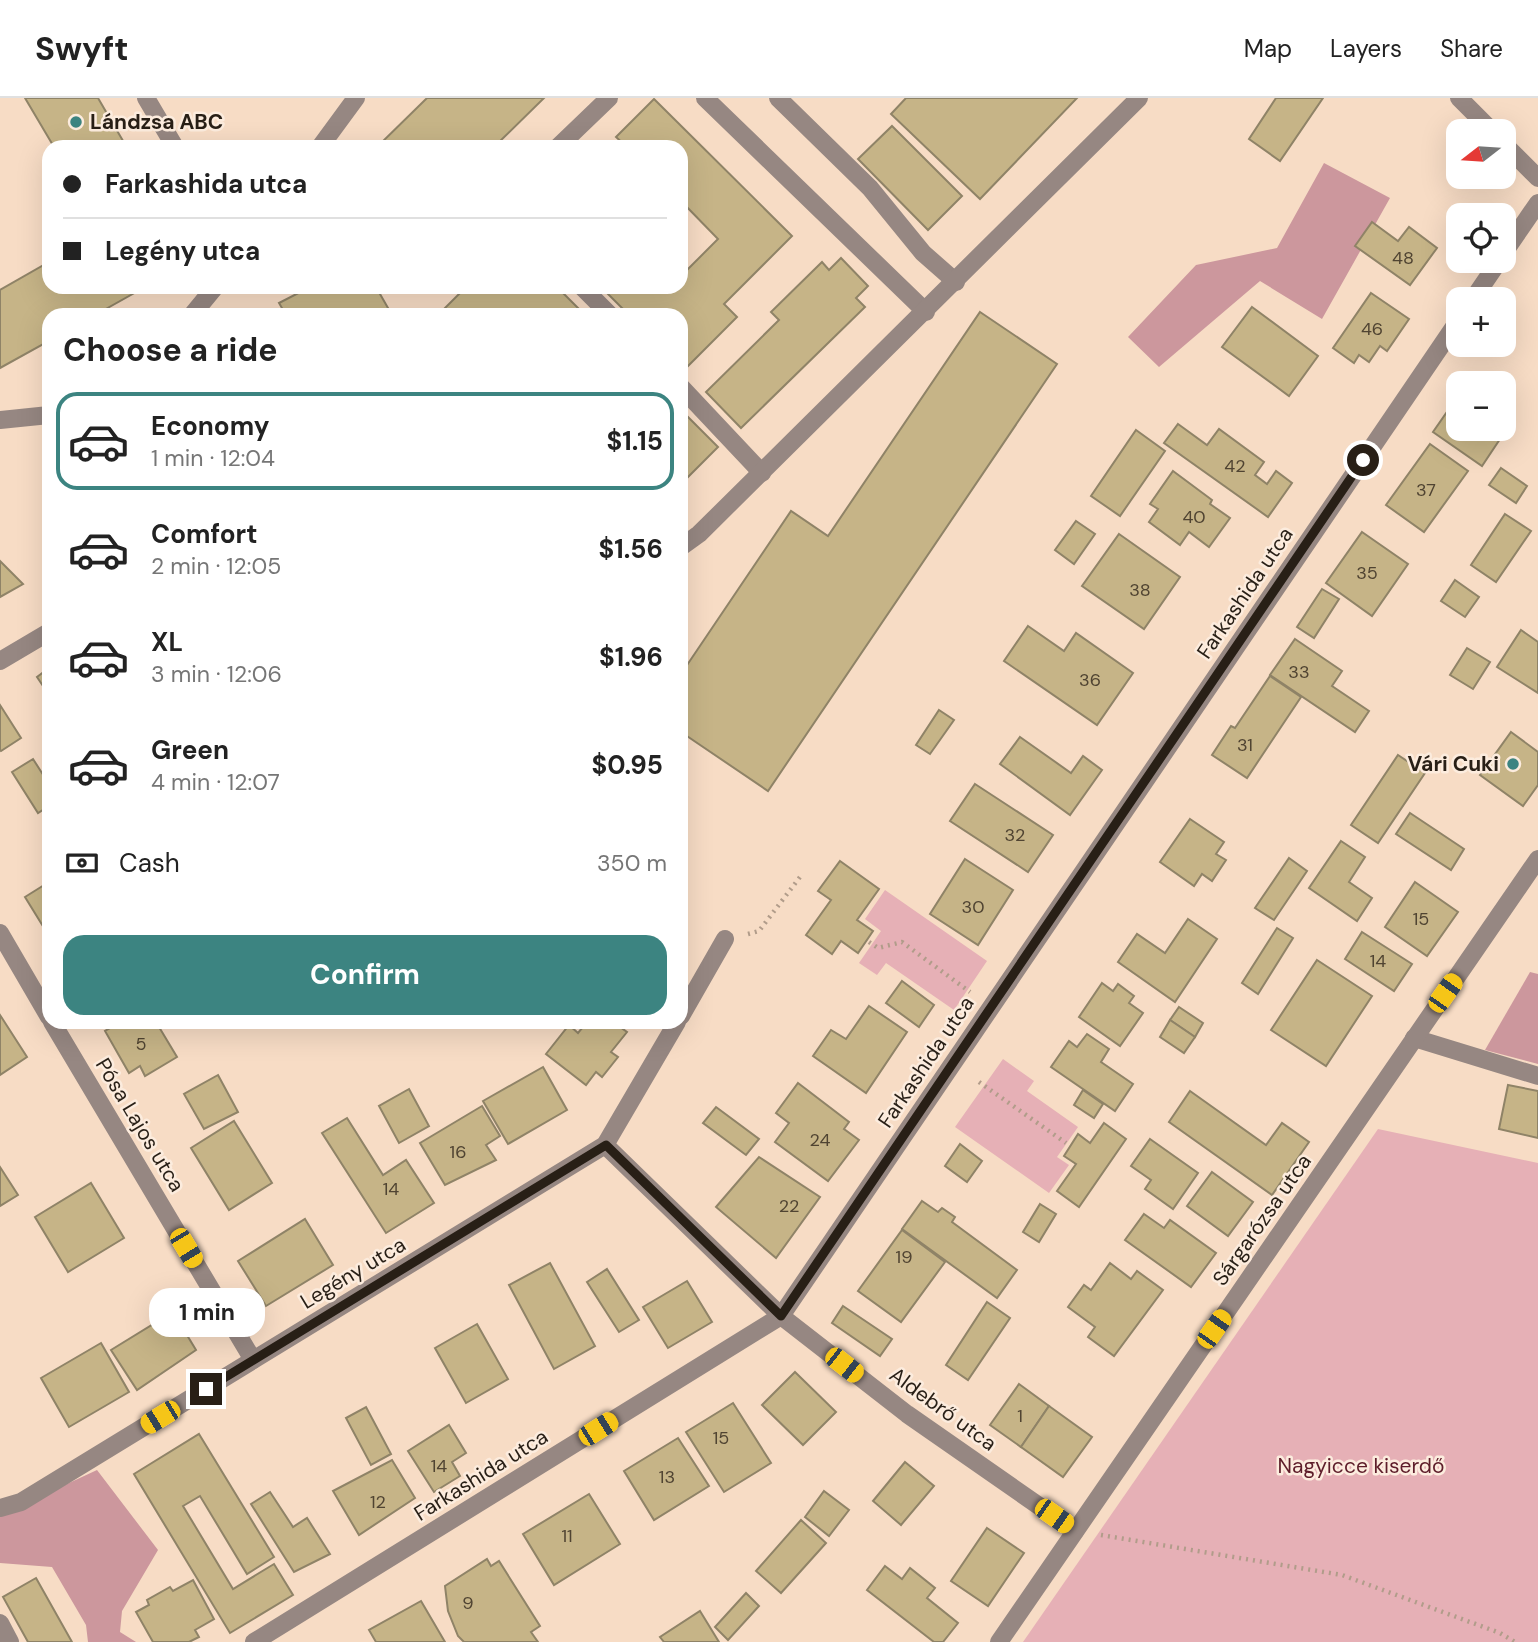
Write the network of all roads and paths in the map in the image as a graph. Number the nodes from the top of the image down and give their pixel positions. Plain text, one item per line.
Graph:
1 (146, 98) edge
2 (356, 98) edge
3 (609, 98) edge
4 (705, 98) edge
5 (778, 98) edge
6 (1139, 98) edge
7 (1459, 98) edge
8 (1480, 119) edge
9 (171, 140) edge
10 (325, 140) edge
11 (565, 140) edge
12 (1516, 156) edge
13 (1538, 178) edge
14 (1538, 203) edge
15 (1516, 235) edge
16 (956, 282) junction
17 (209, 294) edge
18 (589, 294) edge
19 (198, 308) edge
20 (603, 308) edge
21 (926, 312) junction
22 (1446, 339) edge
23 (688, 394) edge
24 (42, 416) edge
25 (0, 420) edge
26 (762, 473) junction
27 (688, 542) edge
28 (42, 636) edge
29 (0, 661) edge
30 (1538, 859) edge
31 (800, 877) dead end
32 (0, 933) edge
33 (725, 939) joint
34 (869, 943) dead end
35 (970, 992) dead end
36 (688, 1004) edge
37 (42, 1005) edge
38 (56, 1029) edge
39 (673, 1029) edge
40 (1414, 1038) junction
41 (1538, 1076) edge
42 (978, 1082) dead end
43 (1066, 1143) dead end
44 (606, 1145) junction
45 (781, 1316) junction
46 (253, 1360) junction
47 (0, 1508) edge
48 (1075, 1531) junction
49 (0, 1623) edge
50 (10, 1642) edge
51 (254, 1642) edge
52 (999, 1642) edge
53 (1514, 1642) edge

1 - 9 street
2 - 10 street
3 - 11 street
4 - 21 street
5 - 16 street
6 - 16 street
7 - 8 street
12 - 13 street
14 - 15 street
16 - 21 street
17 - 19 street
18 - 20 street
21 - 26 street
22 - 45 street, Farkashida utca
23 - 26 street
24 - 25 street
26 - 27 street
28 - 29 street
30 - 40 street, Sárgarózsa utca
31 - 33 path
32 - 37 street
33 - 36 street
34 - 35 path
38 - 46 street, Pósa Lajos utca
39 - 44 street, Legény utca
40 - 41 street
40 - 48 street, Sárgarózsa utca
42 - 43 path
44 - 45 street, Aldebrő utca
44 - 46 street, Legény utca
45 - 48 street, Aldebrő utca
45 - 51 street, Farkashida utca
46 - 47 street, Legény utca
48 - 52 street, Sárgarózsa utca
48 - 53 path
49 - 50 street

